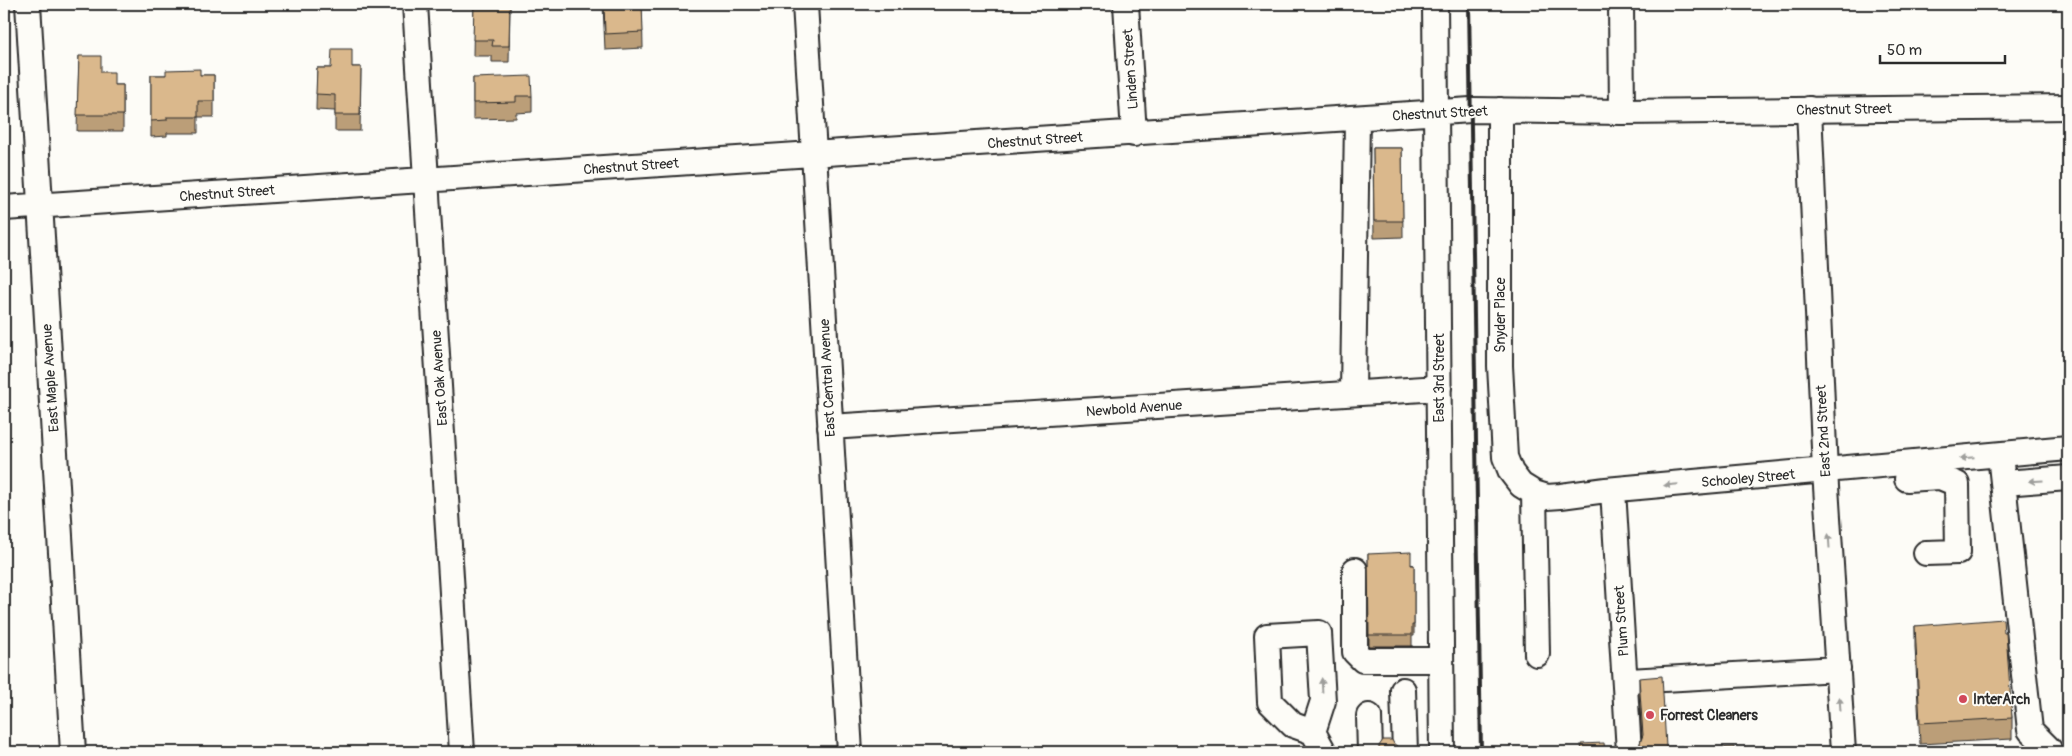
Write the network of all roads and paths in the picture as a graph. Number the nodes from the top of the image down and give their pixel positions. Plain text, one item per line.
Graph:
1 (28, 4) edge
2 (415, 4) edge
3 (805, 4) edge
4 (1126, 4) edge
5 (1435, 4) edge
6 (1621, 4) edge
7 (2068, 107) edge
8 (1809, 109) junction
9 (1500, 110) junction
10 (1622, 112) junction
11 (1436, 113) junction
12 (1357, 119) junction
13 (1134, 134) junction
14 (814, 154) junction
15 (427, 180) junction
16 (40, 205) junction
17 (4, 208) edge
18 (1439, 388) junction
19 (1354, 393) junction
20 (830, 427) junction
21 (2068, 448) edge
22 (2000, 455) junction
23 (1939, 469) junction
24 (1825, 478) junction
25 (2068, 478) edge
26 (2004, 483) junction
27 (1613, 490) junction
28 (1541, 495) junction
29 (1926, 553) dead end
30 (1355, 570) dead end
31 (1537, 654) dead end
32 (1440, 660) junction
33 (1838, 669) junction
34 (1625, 681) junction
35 (1403, 690) dead end
36 (1368, 716) dead end
37 (73, 752) edge
38 (462, 752) edge
39 (850, 752) edge
40 (1370, 752) edge
41 (1405, 752) edge
42 (1442, 752) edge
43 (1629, 752) edge
44 (1844, 752) edge
45 (2050, 752) edge

1 - 16 street, East Maple Avenue
2 - 15 street, East Oak Avenue
3 - 14 street, East Central Avenue
4 - 13 street, Linden Street
5 - 11 street, East 3rd Street
6 - 10 street
7 - 8 street, Chestnut Street
8 - 10 street, Chestnut Street
8 - 24 street, East 2nd Street
9 - 10 street, Chestnut Street
9 - 11 street, Chestnut Street
9 - 28 street, Snyder Place
11 - 12 street, Chestnut Street
11 - 18 street, East 3rd Street
12 - 13 street, Chestnut Street
12 - 19 street
13 - 14 street, Chestnut Street
14 - 15 street, Chestnut Street
14 - 20 street, East Central Avenue
15 - 16 street, Chestnut Street
15 - 38 street, East Oak Avenue
16 - 17 street, Chestnut Street
16 - 37 street, East Maple Avenue
18 - 19 street, Newbold Avenue
18 - 32 street, East 3rd Street
19 - 20 street, Newbold Avenue
20 - 39 street, East Central Avenue
21 - 22 street, Schooley Street
22 -> 23 street, Schooley Street
22 - 26 street
23 - 24 street, Schooley Street
23 - 29 street
24 -> 27 street, Schooley Street
33 -> 24 street, East 2nd Street
25 -> 26 street
26 - 45 street
27 - 28 street, Schooley Street
27 - 34 street, Plum Street
28 - 31 street
30 - 32 street
32 - 42 street, East 3rd Street
33 - 34 street
44 -> 33 street, East 2nd Street
34 - 43 street, Plum Street
35 - 41 street
36 - 40 street

